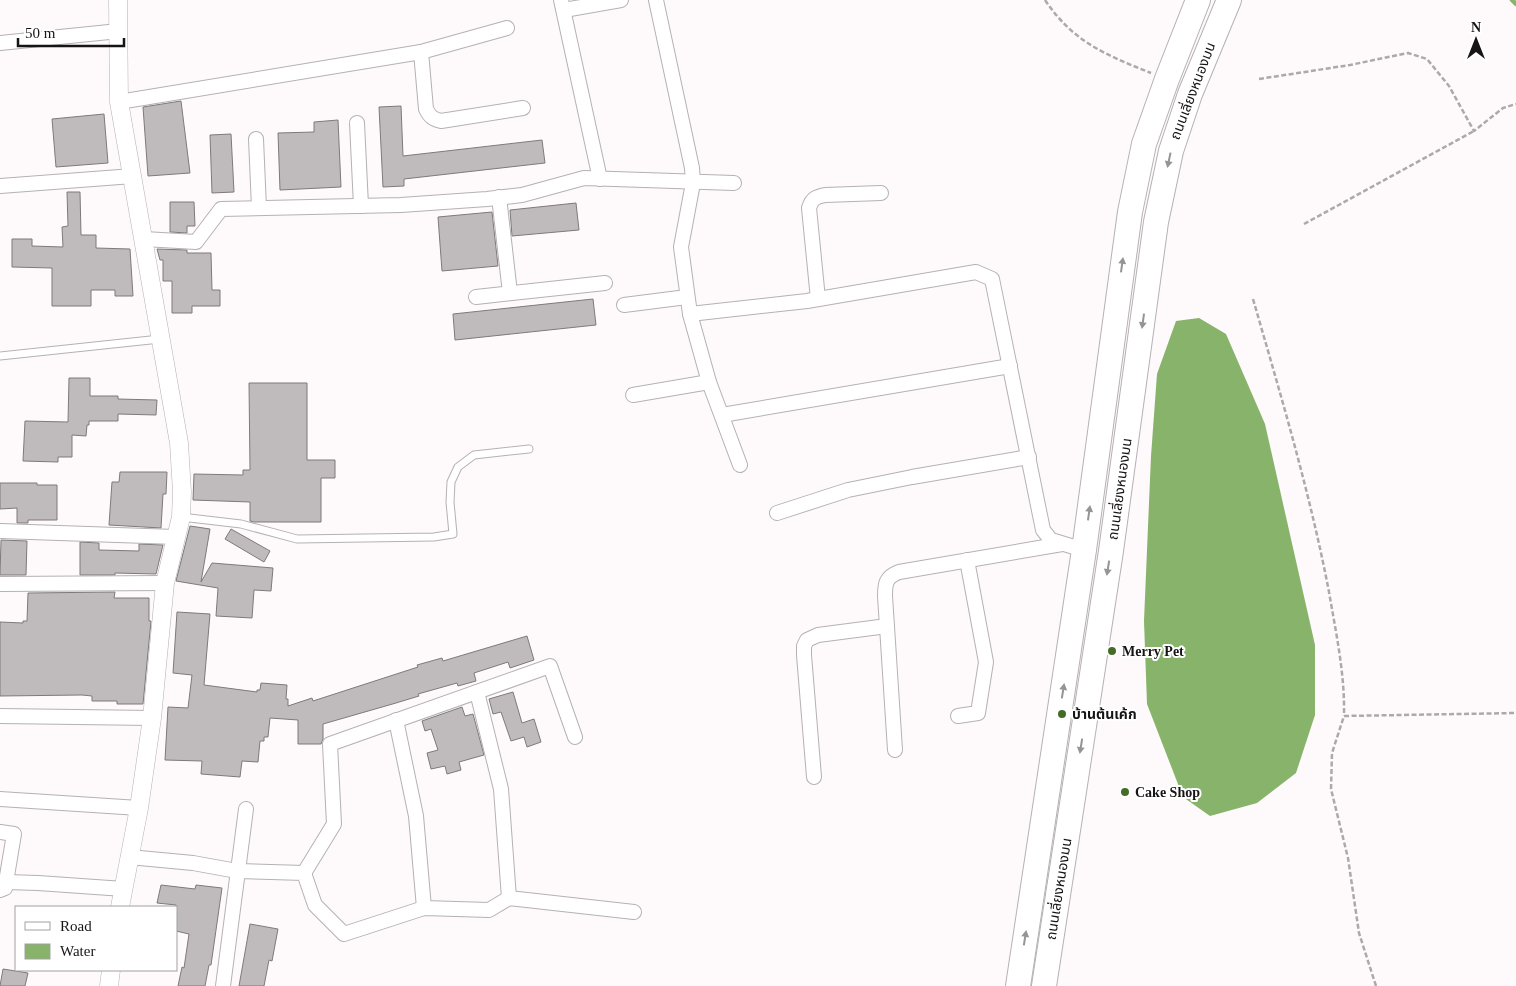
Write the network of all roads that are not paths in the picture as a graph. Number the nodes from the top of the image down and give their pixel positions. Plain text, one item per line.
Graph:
1 (118, 0) edge
2 (621, 0) edge
3 (656, 0) edge
4 (1198, 0) edge
5 (1229, 0) edge
6 (563, 5) edge
7 (507, 28) dead end
8 (118, 32) junction
9 (0, 43) edge
10 (421, 52) junction
11 (120, 102) junction
12 (523, 108) dead end
13 (357, 124) dead end
14 (256, 138) dead end
15 (133, 176) junction
16 (600, 178) junction
17 (693, 182) junction
18 (734, 183) dead end
19 (0, 186) edge
20 (881, 193) dead end
21 (499, 197) junction
22 (361, 206) junction
23 (259, 208) junction
24 (144, 239) junction
25 (605, 283) dead end
26 (510, 293) junction
27 (476, 297) dead end
28 (687, 297) junction
29 (818, 299) junction
30 (624, 305) dead end
31 (690, 314) junction
32 (160, 338) junction
33 (0, 356) edge
34 (1010, 366) junction
35 (709, 382) junction
36 (633, 395) dead end
37 (722, 415) junction
38 (529, 449) dead end
39 (1029, 457) junction
40 (740, 465) dead end
41 (777, 513) dead end
42 (180, 517) junction
43 (0, 531) edge
44 (176, 537) junction
45 (1074, 547) junction
46 (967, 560) junction
47 (165, 583) junction
48 (0, 584) edge
49 (887, 626) junction
50 (477, 692) junction
51 (0, 716) edge
52 (958, 716) dead end
53 (152, 718) junction
54 (396, 720) junction
55 (575, 737) dead end
56 (895, 750) dead end
57 (814, 777) dead end
58 (0, 799) edge
59 (139, 808) junction
60 (246, 808) dead end
61 (0, 832) edge
62 (129, 857) junction
63 (238, 871) junction
64 (304, 873) junction
65 (3, 886) edge
66 (124, 889) junction
67 (509, 898) junction
68 (120, 906) edge
69 (424, 908) junction
70 (634, 912) dead end
71 (111, 971) edge
72 (108, 986) edge
73 (222, 986) edge
74 (1018, 986) edge
75 (1044, 986) edge

1 - 8 street
2 - 6 street
3 - 17 street
45 -> 4 highway, ถนนเลี่ยงหนองมน
5 -> 75 highway, ถนนเลี่ยงหนองมน
6 - 16 street
7 - 10 street
8 - 9 street
8 - 11 street
10 - 11 street
10 - 12 street
11 - 15 street
13 - 22 street
14 - 23 street
15 - 19 street
15 - 24 street
16 - 17 street
16 - 21 street
17 - 18 street
17 - 28 street
20 - 29 street
21 - 22 street
21 - 26 street
22 - 23 street
23 - 24 street
24 - 32 street
25 - 26 street
26 - 27 street
28 - 30 street
28 - 31 street
29 - 31 street
29 - 34 street
31 - 35 street
32 - 33 lane
32 - 42 street
34 - 37 street
34 - 39 street
35 - 36 street
35 - 37 street
37 - 40 street
38 - 42 lane
39 - 41 street
39 - 45 street
42 - 44 street
43 - 44 street
44 - 47 street
45 - 46 street
74 -> 45 highway, ถนนเลี่ยงหนองมน
46 - 49 street
46 - 52 street
47 - 48 street
47 - 53 street
49 - 56 street
49 - 57 street
50 - 54 street
50 - 55 street
50 - 67 street
51 - 53 street
53 - 59 street
54 - 64 street
54 - 69 street
58 - 59 street
59 - 62 street
60 - 63 street
61 - 65 street
62 - 63 street
62 - 66 street
63 - 64 street
63 - 73 street
64 - 69 street
65 - 66 street
66 - 68 street
67 - 69 street
67 - 70 street
71 - 72 street

